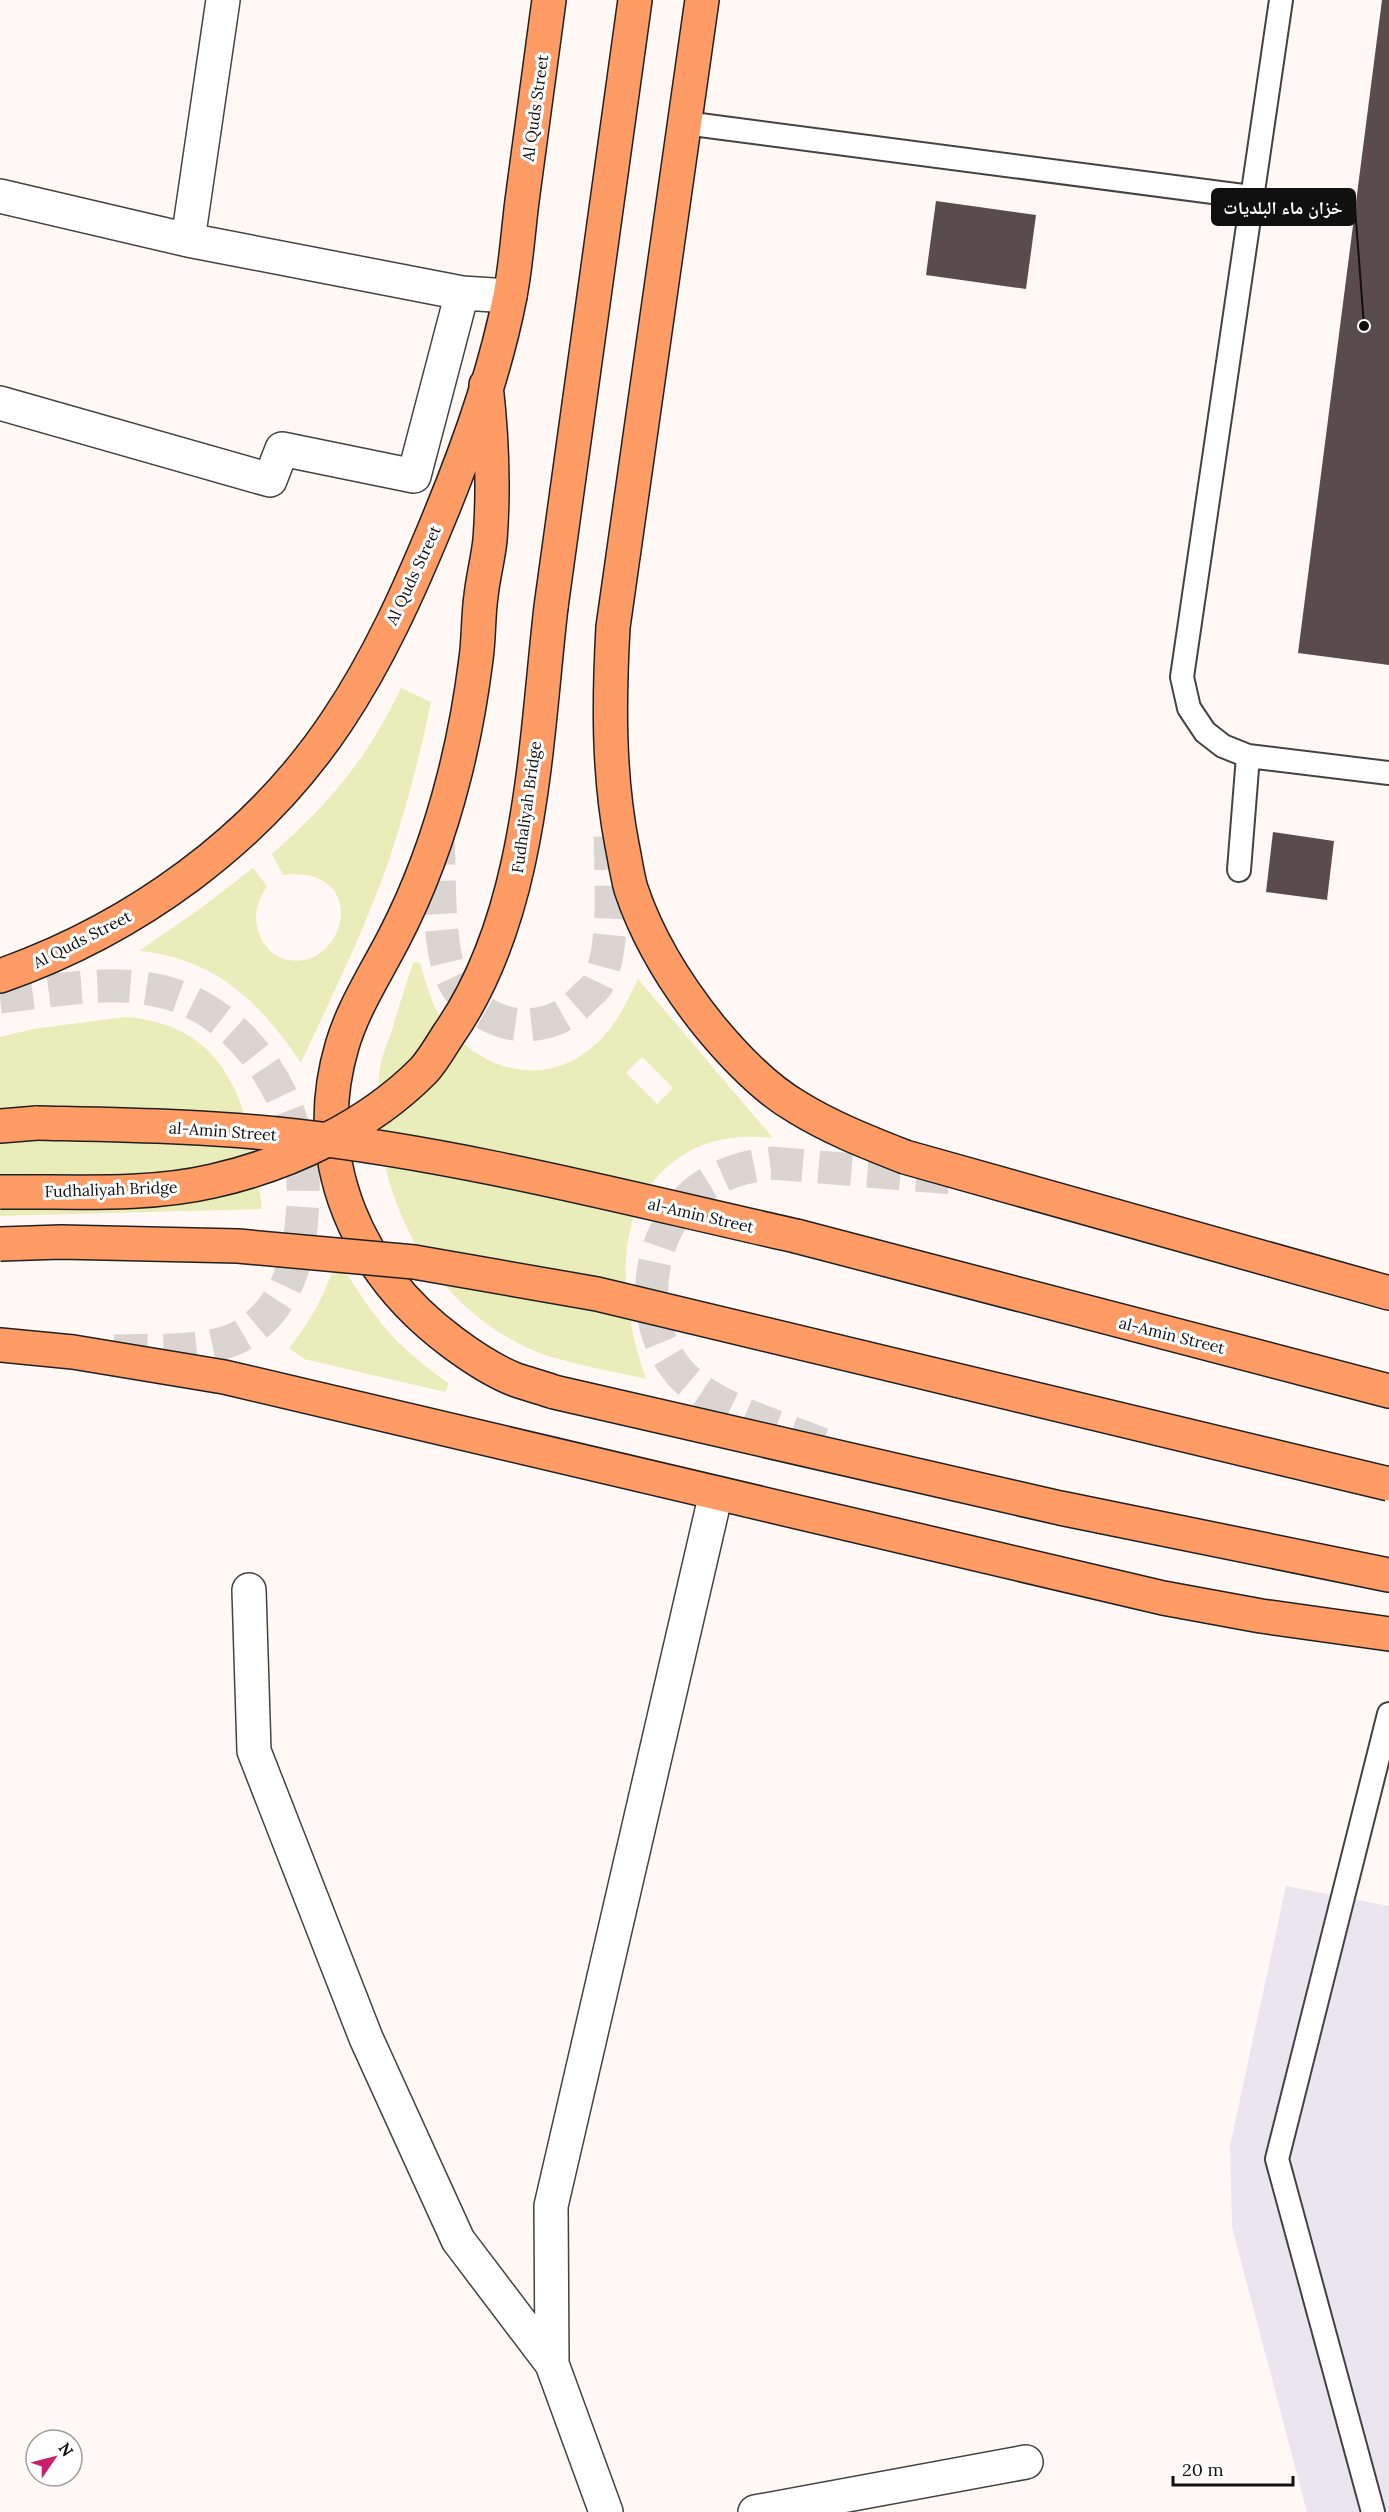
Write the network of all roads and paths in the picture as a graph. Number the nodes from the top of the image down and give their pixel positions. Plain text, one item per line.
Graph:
1 (223, 0) edge
2 (549, 0) edge
3 (635, 0) edge
4 (702, 0) edge
5 (1281, 0) edge
6 (685, 123) junction
7 (0, 196) edge
8 (1251, 197) junction
9 (188, 240) junction
10 (462, 293) junction
11 (510, 297) junction
12 (486, 385) junction
13 (0, 403) edge
14 (1248, 756) junction
15 (1389, 773) edge
16 (1239, 870) dead end
17 (0, 976) edge
18 (0, 1125) edge
19 (0, 1192) edge
20 (0, 1244) edge
21 (1389, 1293) edge
22 (0, 1345) edge
23 (1389, 1391) edge
24 (1389, 1484) edge
25 (716, 1493) junction
26 (1389, 1575) edge
27 (249, 1590) dead end
28 (1389, 1634) edge
29 (1389, 1714) edge
30 (552, 2364) junction
31 (1026, 2462) dead end
32 (606, 2512) edge
33 (755, 2512) edge
34 (1373, 2512) edge

1 - 9 street
2 - 11 main road, Al Quds Street
3 - 19 main road, Fudhaliyah Bridge, bridge
4 - 6 main road
5 - 8 lane
6 - 8 lane
6 - 21 main road
7 - 9 street
8 - 14 lane
9 - 10 street
10 - 11 street
10 - 13 street
11 - 12 main road, Al Quds Street
12 - 17 main road, Al Quds Street
12 - 26 main road
14 - 15 lane
14 - 16 lane
18 - 23 main road, al-Amin Street, bridge
20 - 24 main road, bridge
22 - 25 main road
25 - 28 main road
25 - 30 street
27 - 30 street
29 - 34 lane
30 - 32 street
31 - 33 street

